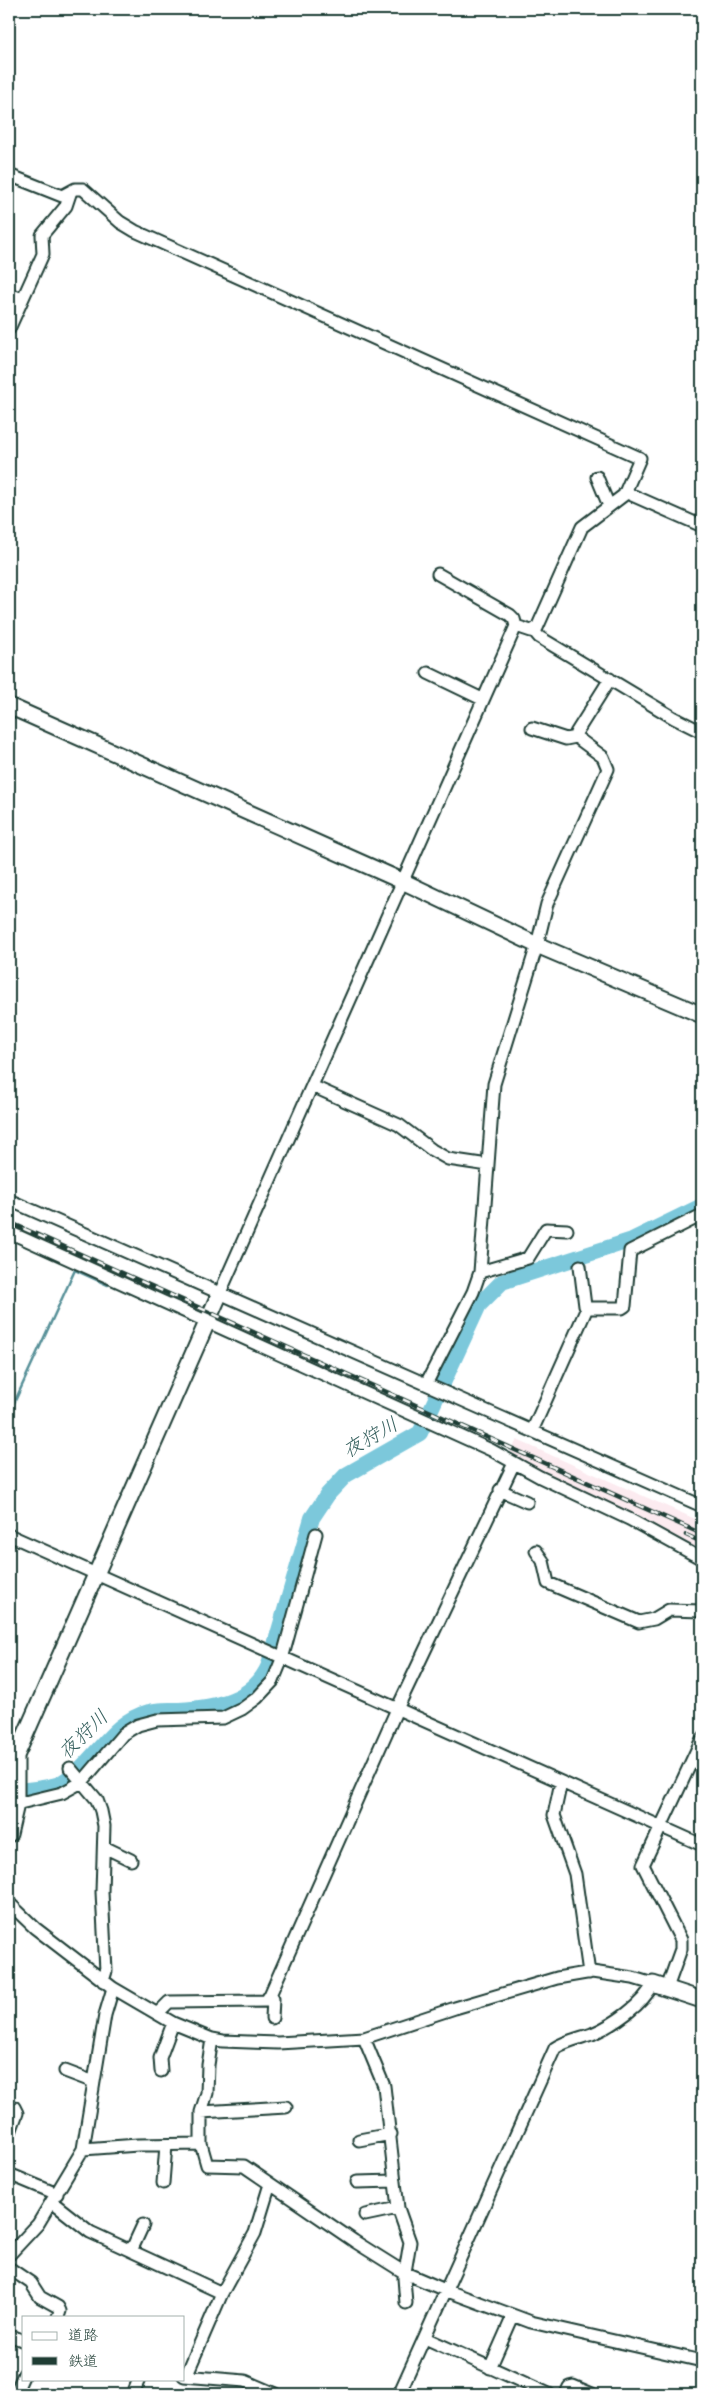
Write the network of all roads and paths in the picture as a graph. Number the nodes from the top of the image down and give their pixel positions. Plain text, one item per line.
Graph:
1 (9, 175) edge
2 (70, 194) junction
3 (9, 294) edge
4 (22, 299) junction
5 (9, 329) edge
6 (597, 477) dead end
7 (625, 492) junction
8 (609, 506) junction
9 (702, 526) edge
10 (438, 574) dead end
11 (516, 626) junction
12 (534, 631) junction
13 (428, 673) dead end
14 (610, 679) junction
15 (482, 699) junction
16 (9, 706) edge
17 (532, 728) dead end
18 (702, 732) edge
19 (576, 737) junction
20 (402, 881) junction
21 (537, 945) junction
22 (702, 1015) edge
23 (312, 1086) junction
24 (488, 1166) junction
25 (9, 1200) edge
26 (702, 1215) edge
27 (567, 1230) dead end
28 (9, 1232) edge
29 (580, 1266) dead end
30 (486, 1270) junction
31 (219, 1295) junction
32 (587, 1308) junction
33 (207, 1321) junction
34 (427, 1384) junction
35 (532, 1431) junction
36 (514, 1463) junction
37 (500, 1490) junction
38 (527, 1502) dead end
39 (702, 1506) edge
40 (316, 1534) dead end
41 (9, 1535) edge
42 (536, 1551) dead end
43 (702, 1559) edge
44 (96, 1574) junction
45 (702, 1611) edge
46 (281, 1659) junction
47 (397, 1709) junction
48 (702, 1739) edge
49 (71, 1769) dead end
50 (81, 1781) junction
51 (561, 1782) junction
52 (14, 1807) edge
53 (662, 1826) junction
54 (9, 1834) edge
55 (702, 1845) edge
56 (104, 1847) junction
57 (131, 1860) dead end
58 (9, 1903) edge
59 (589, 1973) junction
60 (104, 1981) junction
61 (660, 1986) junction
62 (113, 1988) junction
63 (270, 1995) junction
64 (702, 2000) edge
65 (158, 2013) junction
66 (272, 2018) dead end
67 (173, 2023) junction
68 (364, 2038) junction
69 (212, 2039) junction
70 (161, 2070) dead end
71 (65, 2071) dead end
72 (94, 2082) junction
73 (9, 2105) edge
74 (286, 2108) dead end
75 (201, 2112) junction
76 (391, 2134) junction
77 (9, 2135) edge
78 (359, 2140) dead end
79 (201, 2144) junction
80 (166, 2145) junction
81 (83, 2149) junction
82 (9, 2174) edge
83 (395, 2181) junction
84 (357, 2182) dead end
85 (163, 2183) dead end
86 (270, 2184) junction
87 (54, 2198) junction
88 (398, 2208) junction
89 (365, 2215) dead end
90 (143, 2225) dead end
91 (131, 2251) junction
92 (9, 2255) edge
93 (9, 2268) edge
94 (405, 2273) junction
95 (445, 2290) junction
96 (222, 2293) junction
97 (406, 2302) dead end
98 (58, 2316) edge
99 (513, 2316) junction
100 (9, 2335) edge
101 (424, 2338) junction
102 (22, 2340) edge
103 (702, 2361) edge
104 (490, 2368) junction
105 (185, 2376) edge
106 (22, 2378) edge
107 (139, 2380) edge
108 (404, 2393) edge
109 (15, 2394) edge
110 (133, 2394) edge
111 (276, 2394) edge
112 (549, 2394) edge
113 (566, 2394) edge
114 (592, 2394) edge

1 - 2 street
2 - 4 street
2 - 7 street
3 - 4 street
4 - 5 street
6 - 8 street
7 - 8 street
7 - 9 street
8 - 12 street
10 - 11 street
11 - 12 street
11 - 15 street
12 - 14 street
13 - 15 street
14 - 18 street
14 - 19 street
15 - 20 street
16 - 20 street
17 - 19 street
19 - 21 street
20 - 21 street
20 - 23 street
21 - 22 street
21 - 24 street
23 - 24 street
23 - 31 street
24 - 30 street
25 - 31 street
26 - 32 street
27 - 30 street
28 - 33 street
29 - 32 street
30 - 34 street
31 - 33 street
31 - 34 street
32 - 35 street
33 - 36 street
33 - 44 street
34 - 35 street
35 - 39 street
36 - 37 street
36 - 43 street
37 - 38 street
37 - 47 street
40 - 46 street
41 - 44 street
42 - 45 street
44 - 46 street
44 - 52 street
46 - 47 street
46 - 50 street
47 - 51 street
47 - 63 street
48 - 53 street
49 - 50 street
50 - 52 street
50 - 56 street
51 - 53 street
51 - 59 street
52 - 54 street
53 - 55 street
53 - 61 street
56 - 57 street
56 - 60 street
58 - 60 street
59 - 61 street
59 - 68 street
60 - 62 street
61 - 64 street
61 - 95 street
62 - 65 street
62 - 72 street
63 - 65 street
63 - 66 street
65 - 67 street
67 - 69 street
67 - 70 street
68 - 69 street
68 - 76 street
69 - 75 street
71 - 72 street
72 - 81 street
73 - 77 street
74 - 75 street
75 - 79 street
76 - 78 street
76 - 83 street
79 - 80 street
79 - 86 street
80 - 81 street
80 - 85 street
81 - 87 street
82 - 87 street
83 - 84 street
83 - 88 street
86 - 94 street
86 - 96 street
87 - 91 street
87 - 92 street
88 - 89 street
88 - 94 street
90 - 91 street
91 - 96 street
93 - 98 street
94 - 95 street
94 - 97 street
95 - 99 street
95 - 101 street
96 - 105 street
99 - 103 street
99 - 104 street
100 - 102 street
101 - 104 street
101 - 108 street
104 - 112 street
105 - 111 street
106 - 109 street
107 - 110 street
113 - 114 street

